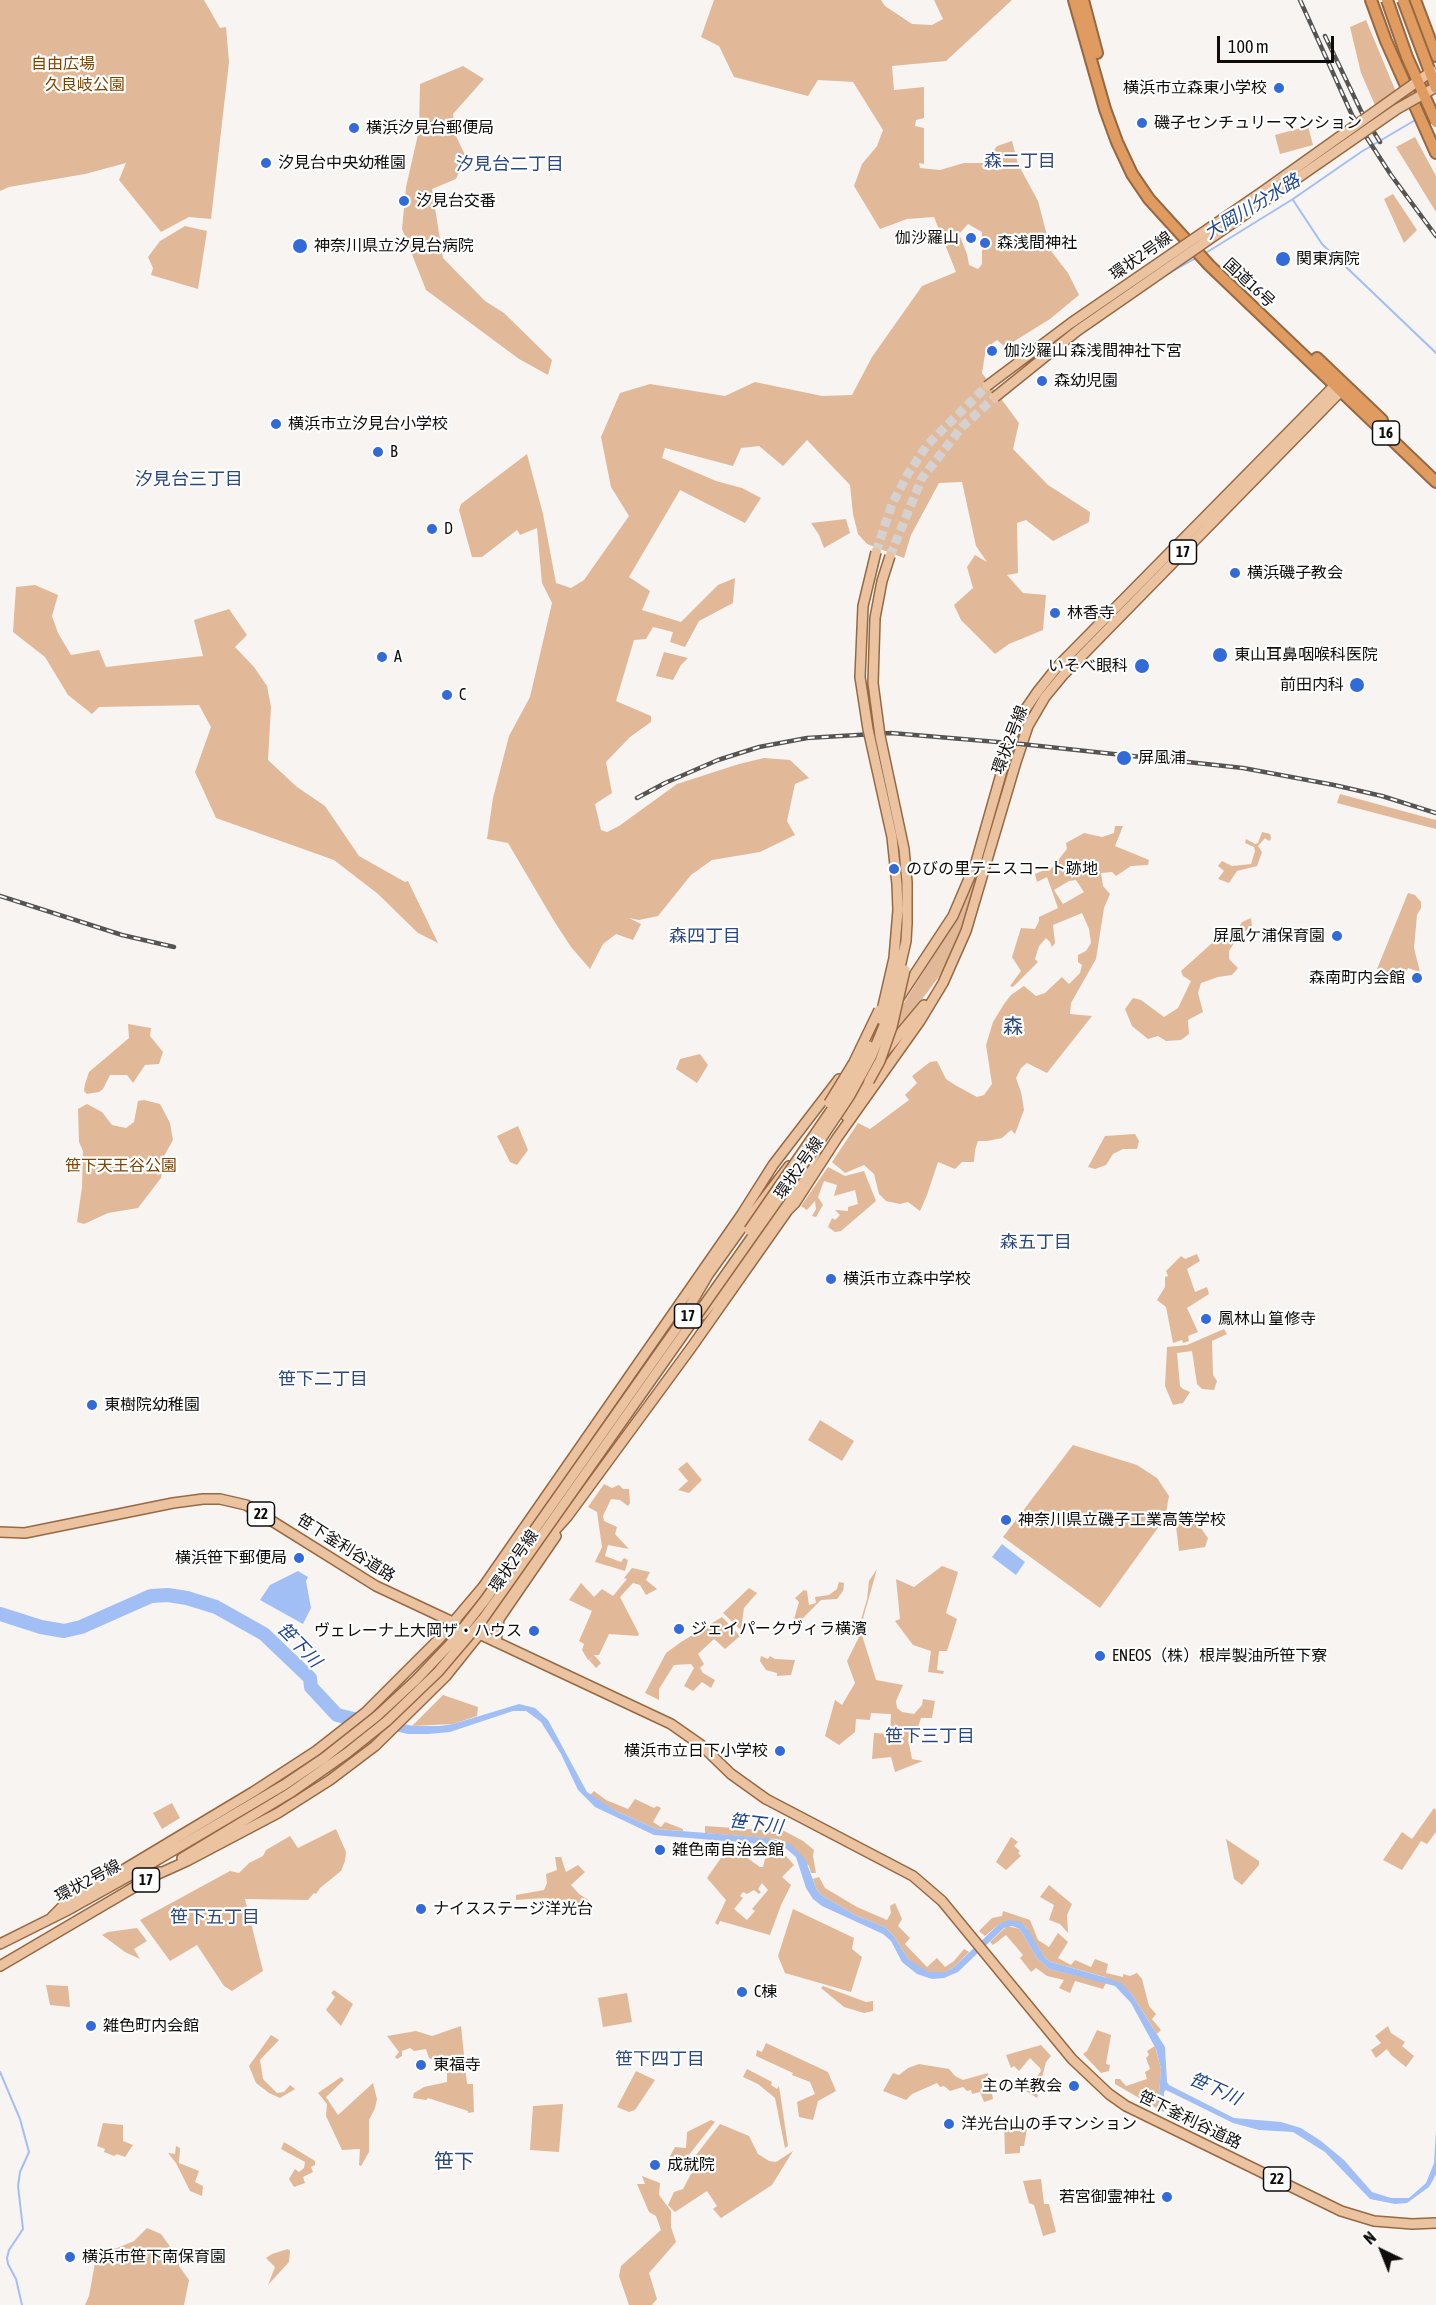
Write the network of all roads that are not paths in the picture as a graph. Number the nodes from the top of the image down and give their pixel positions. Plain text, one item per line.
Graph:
1 (1074, 0) edge
2 (1083, 0) edge
3 (1371, 0) edge
4 (1387, 0) edge
5 (1406, 0) edge
6 (1415, 0) edge
7 (1436, 56) edge
8 (1434, 76) edge
9 (1419, 80) junction
10 (1436, 87) edge
11 (1425, 94) junction
12 (1436, 120) edge
13 (1436, 153) edge
14 (1341, 385) junction
15 (987, 386) tunnel mouth
16 (995, 397) tunnel mouth
17 (1436, 472) edge
18 (1436, 482) edge
19 (876, 552) tunnel mouth
20 (890, 556) tunnel mouth
21 (906, 941) junction
22 (929, 954) junction
23 (946, 974) junction
24 (884, 1001) junction
25 (860, 1064) junction
26 (788, 1210) junction
27 (742, 1214) junction
28 (683, 1329) junction
29 (567, 1517) junction
30 (0, 1532) edge
31 (454, 1622) junction
32 (479, 1634) junction
33 (496, 1642) junction
34 (403, 1674) junction
35 (287, 1789) junction
36 (156, 1875) junction
37 (52, 1917) junction
38 (0, 1944) edge
39 (0, 1966) edge
40 (1436, 2223) edge

1 - 14 highway, 国道16号 / 16
2 - 14 highway, 国道16号 / 16
3 - 13 highway
4 - 9 highway, bridge
4 - 12 highway, bridge
5 - 8 highway, bridge
5 - 10 highway, bridge
6 - 7 highway
8 - 9 main road, 環状2号線, bridge
9 - 11 highway, bridge
9 - 15 main road, 環状2号線, bridge
10 - 11 main road, 環状2号線, bridge
11 - 12 highway, bridge
11 - 16 main road, 環状2号線, bridge
14 - 17 highway, 国道16号 / 16
14 - 18 highway, 国道16号 / 16
14 - 22 main road, 環状2号線 / 17
14 - 23 main road, 環状2号線 / 17
19 - 24 main road, 環状2号線 / 17, bridge
20 - 21 main road, 環状2号線 / 17, bridge
21 - 26 main road, bridge
21 - 28 main road, 環状2号線 / 17, bridge
22 - 25 main road
22 - 27 main road, 環状2号線 / 17
23 - 26 main road, 環状2号線 / 17
23 - 28 main road, bridge
24 - 25 main road, 環状2号線 / 17, bridge
24 - 27 main road, bridge
25 - 28 main road, 環状2号線 / 17, bridge
25 - 28 main road, bridge
26 - 29 main road, 環状2号線 / 17
27 - 31 main road, 環状2号線 / 17
28 - 35 main road, 環状2号線 / 17, bridge
29 - 32 main road, 環状2号線 / 17
29 - 33 main road
30 - 31 main road, 笹下釜利谷道路 / 22
31 - 32 main road, 笹下釜利谷道路 / 22
31 - 34 main road, 17
32 - 33 main road, 笹下釜利谷道路 / 22
32 - 34 main road
32 - 36 main road, 環状2号線 / 17
33 - 40 main road, 笹下釜利谷道路 / 22
34 - 37 main road, 17
35 - 36 main road, 環状2号線 / 17
35 - 37 main road, 環状2号線 / 17
36 - 39 main road, 環状2号線 / 17
37 - 38 main road, 環状2号線 / 17

